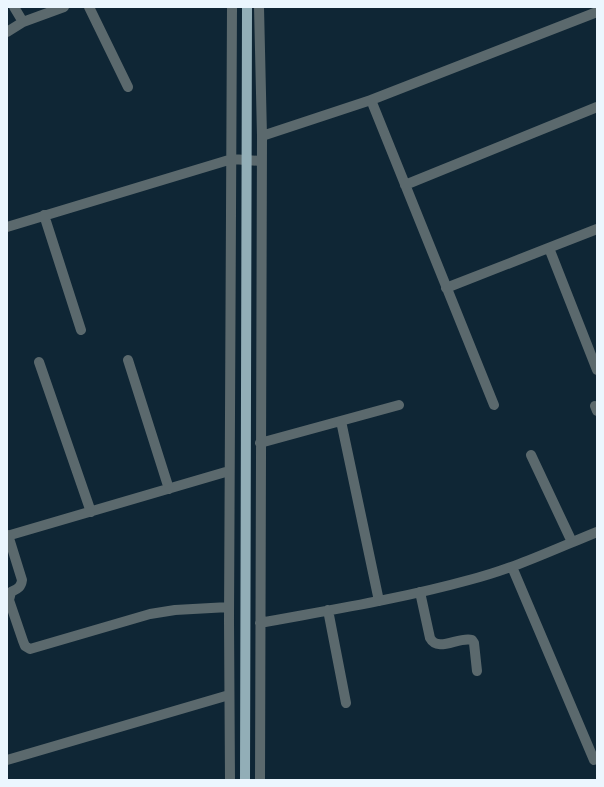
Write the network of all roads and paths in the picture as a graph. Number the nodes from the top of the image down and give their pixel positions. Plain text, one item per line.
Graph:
1 (14, 7) edge
2 (64, 7) edge
3 (89, 7) edge
4 (232, 7) edge
5 (247, 7) edge
6 (259, 7) edge
7 (597, 12) edge
8 (23, 22) junction
9 (7, 32) edge
10 (128, 87) dead end
11 (371, 100) junction
12 (597, 107) edge
13 (262, 136) junction
14 (232, 159) junction
15 (261, 161) junction
16 (405, 185) junction
17 (44, 215) junction
18 (7, 227) edge
19 (597, 229) edge
20 (548, 248) junction
21 (446, 288) junction
22 (81, 330) dead end
23 (128, 360) dead end
24 (39, 362) dead end
25 (597, 370) edge
26 (399, 405) dead end
27 (494, 406) dead end
28 (341, 421) junction
29 (260, 443) junction
30 (530, 455) dead end
31 (229, 471) junction
32 (169, 489) junction
33 (91, 512) junction
34 (597, 532) edge
35 (8, 536) edge
36 (572, 542) junction
37 (512, 567) junction
38 (420, 592) junction
39 (379, 601) junction
40 (229, 607) junction
41 (328, 610) junction
42 (260, 623) junction
43 (477, 671) dead end
44 (230, 695) junction
45 (346, 703) dead end
46 (7, 760) edge
47 (594, 760) dead end
48 (230, 780) edge
49 (246, 780) edge
50 (260, 780) edge

1 - 8 street
2 - 8 street
3 - 10 street
4 - 14 street
5 - 49 main road
6 - 13 street
7 - 11 street
8 - 9 street
11 - 13 street
11 - 16 street
12 - 16 street
13 - 15 street
14 - 15 street
14 - 17 street
14 - 31 street
15 - 29 street
16 - 21 street
17 - 18 street
17 - 22 street
19 - 20 street
20 - 21 street
20 - 25 street
21 - 27 street
23 - 32 street
24 - 33 street
26 - 28 street
28 - 29 street
28 - 39 street
29 - 42 street
30 - 36 street
31 - 32 street
31 - 40 street
32 - 33 street
33 - 35 street
34 - 36 street
35 - 40 street
36 - 37 street
37 - 38 street
37 - 47 street
38 - 39 street
38 - 43 street
39 - 41 street
40 - 44 street
41 - 42 street
41 - 45 street
42 - 50 street
44 - 46 street
44 - 48 street

